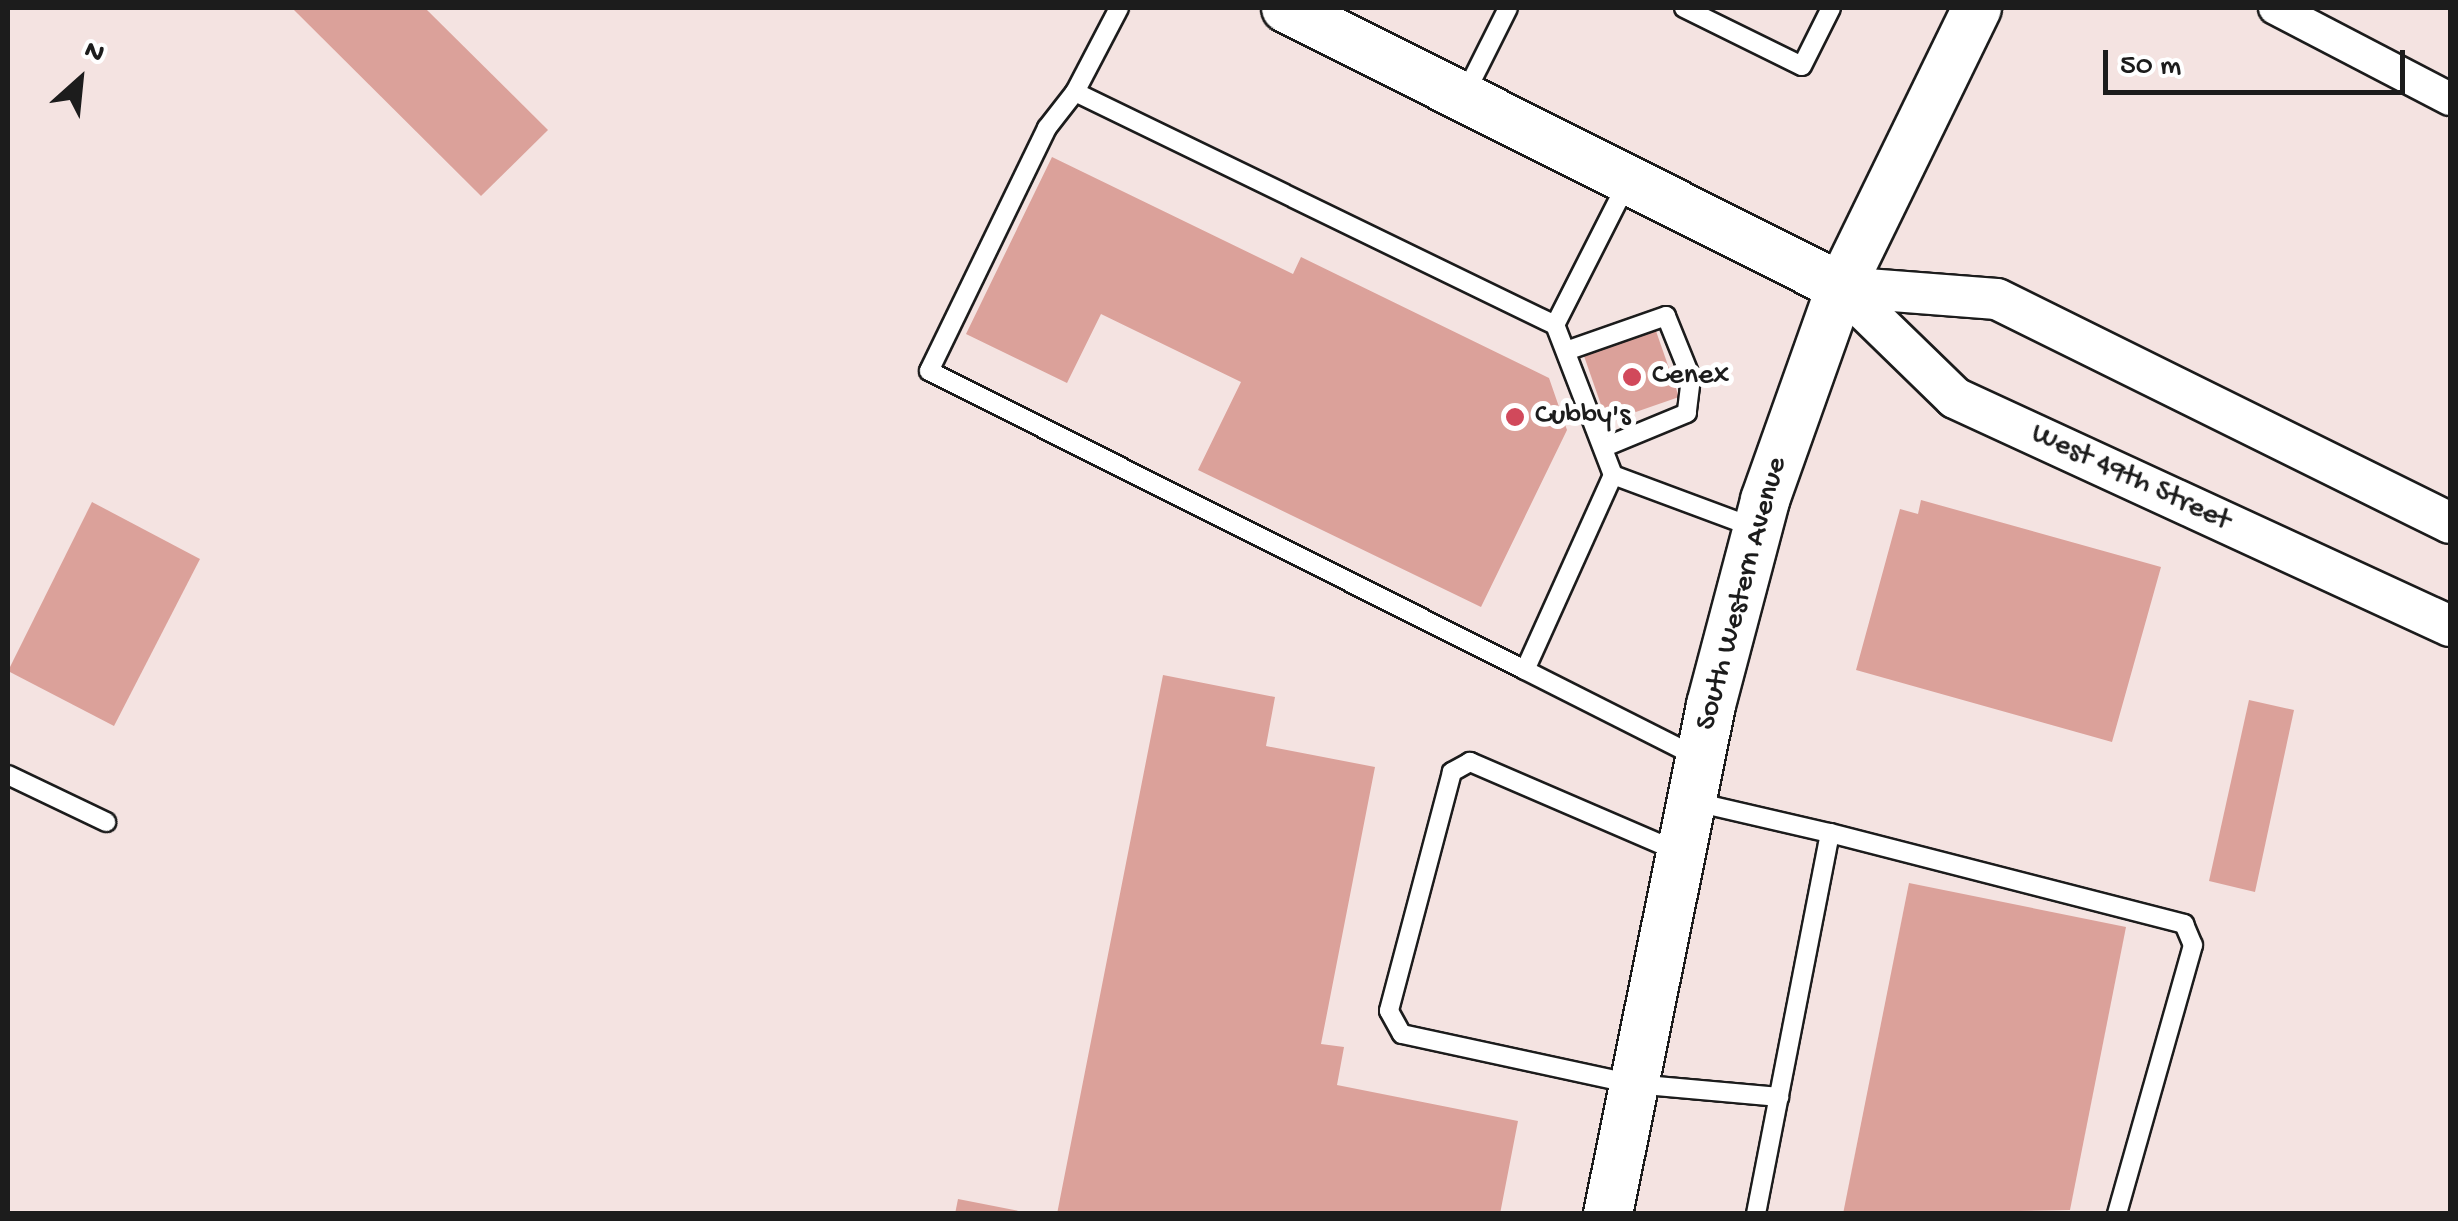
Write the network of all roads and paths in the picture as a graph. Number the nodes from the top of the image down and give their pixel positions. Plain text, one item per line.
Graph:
1 (1119, 8) edge
2 (1286, 8) edge
3 (1508, 8) edge
4 (1684, 8) edge
5 (1830, 8) edge
6 (1977, 8) edge
7 (2276, 8) edge
8 (1074, 92) junction
9 (1464, 96) junction
10 (2450, 98) edge
11 (1628, 180) junction
12 (1841, 287) junction
13 (1556, 324) junction
14 (1566, 351) junction
15 (1604, 447) junction
16 (1614, 475) junction
17 (2450, 523) edge
18 (1758, 529) junction
19 (2450, 626) edge
20 (1524, 670) junction
21 (8, 775) edge
22 (1695, 780) junction
23 (106, 822) dead end
24 (1830, 833) junction
25 (1680, 852) junction
26 (1634, 1084) junction
27 (1779, 1097) junction
28 (1608, 1214) edge
29 (1756, 1214) edge
30 (2117, 1214) edge

1 - 8 lane
2 - 9 main road, West 49th Street
3 - 9 lane
4 - 5 lane
6 - 12 main road, South Western Avenue
7 - 10 street
8 - 13 lane
8 - 20 lane
9 - 11 main road, West 49th Street
11 - 12 main road, West 49th Street
11 - 13 lane
12 - 17 street, West 49th Street
12 - 18 main road, South Western Avenue
12 - 19 street, West 49th Street
13 - 14 lane
14 - 15 lane
14 - 15 lane
15 - 16 lane
16 - 18 lane
16 - 20 lane
18 - 22 main road, South Western Avenue
20 - 22 lane
21 - 23 lane
22 - 24 lane
22 - 25 main road, South Western Avenue
24 - 27 lane
24 - 30 lane
25 - 26 main road, South Western Avenue
25 - 26 lane
26 - 27 lane
26 - 28 main road, South Western Avenue
27 - 29 lane

